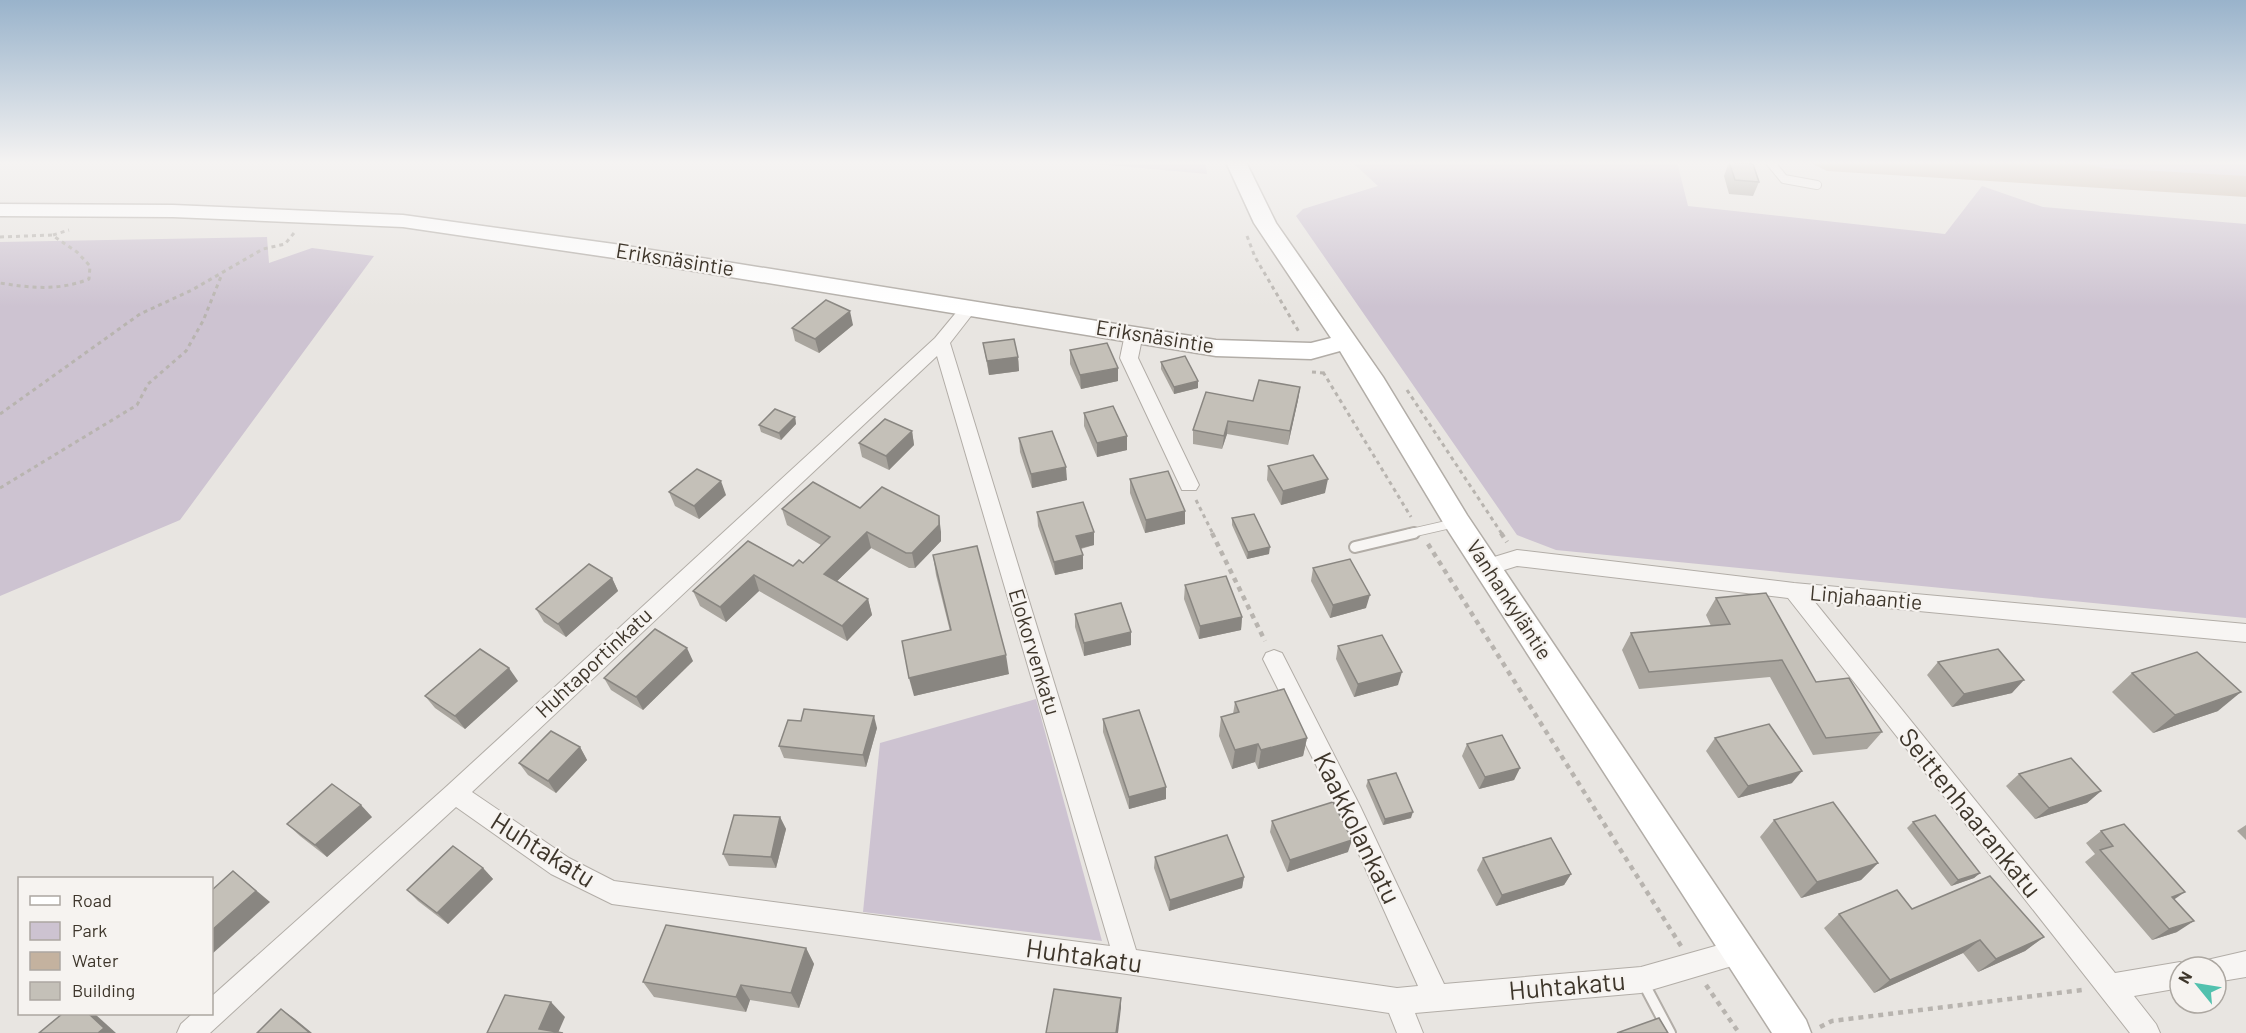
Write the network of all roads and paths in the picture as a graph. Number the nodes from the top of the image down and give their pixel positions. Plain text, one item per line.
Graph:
1 (20, 210) edge
2 (1259, 210) edge
3 (53, 227) dead end
4 (75, 228) joint
5 (284, 231) dead end
6 (52, 235) junction
7 (1246, 235) dead end
8 (0, 237) edge
9 (222, 274) junction
10 (0, 283) edge
11 (970, 307) junction
12 (1134, 334) junction
13 (941, 342) junction
14 (1346, 342) junction
15 (1311, 351) junction
16 (0, 407) edge
17 (7, 407) junction
18 (0, 414) edge
19 (1189, 485) joint
20 (0, 488) edge
21 (1457, 522) junction
22 (1420, 531) junction
23 (1355, 548) dead end
24 (1488, 567) junction
25 (1794, 591) junction
26 (2246, 633) edge
27 (1274, 659) joint
28 (455, 793) junction
29 (1740, 952) junction
30 (1128, 961) junction
31 (2246, 964) edge
32 (1694, 966) junction
33 (2228, 967) edge
34 (2168, 977) edge
35 (1641, 980) junction
36 (2109, 987) junction
37 (1437, 998) junction
38 (1397, 1001) junction
39 (213, 1011) edge
40 (209, 1015) edge
41 (1804, 1031) edge
42 (190, 1033) edge
43 (1410, 1033) edge
44 (1670, 1033) edge
45 (1739, 1033) edge
46 (2147, 1033) edge

1 - 11 street, Eriksnäsintie
2 - 14 street, Vanhankyläntie
3 - 4 path
4 - 6 path
5 - 9 path
6 - 8 path
6 - 10 path
7 - 15 path, Vanhankyläntie
9 - 17 path
9 - 20 path
11 - 12 street, Eriksnäsintie
11 - 13 street, Huhtaportinkatu
12 - 15 street, Eriksnäsintie
12 - 19 street
13 - 28 street, Huhtaportinkatu
13 - 30 street, Elokorvenkatu
14 - 15 street, Eriksnäsintie
14 - 21 street, Vanhankyläntie
15 - 22 path, Vanhankyläntie
16 - 17 path
17 - 18 path
19 - 27 path
21 - 22 lane
21 - 24 street, Vanhankyläntie
22 - 23 lane
22 - 32 path, Vanhankyläntie
24 - 25 street, Linjahaantie
24 - 29 street, Vanhankyläntie
25 - 26 street, Linjahaantie
25 - 36 street, Seittenhaarankatu
27 - 37 street, Kaakkolankatu
28 - 30 street, Huhtakatu
28 - 39 street, Huhtaportinkatu
29 - 32 street, Huhtakatu
29 - 41 street, Vanhankyläntie
30 - 38 street, Huhtakatu
31 - 33 street
32 - 35 street, Huhtakatu
32 - 45 path, Vanhankyläntie
34 - 36 street
35 - 37 street, Huhtakatu
35 - 44 lane
36 - 41 path
36 - 46 street, Seittenhaarankatu
37 - 38 street, Huhtakatu
38 - 43 street
40 - 42 street, Huhtaportinkatu

